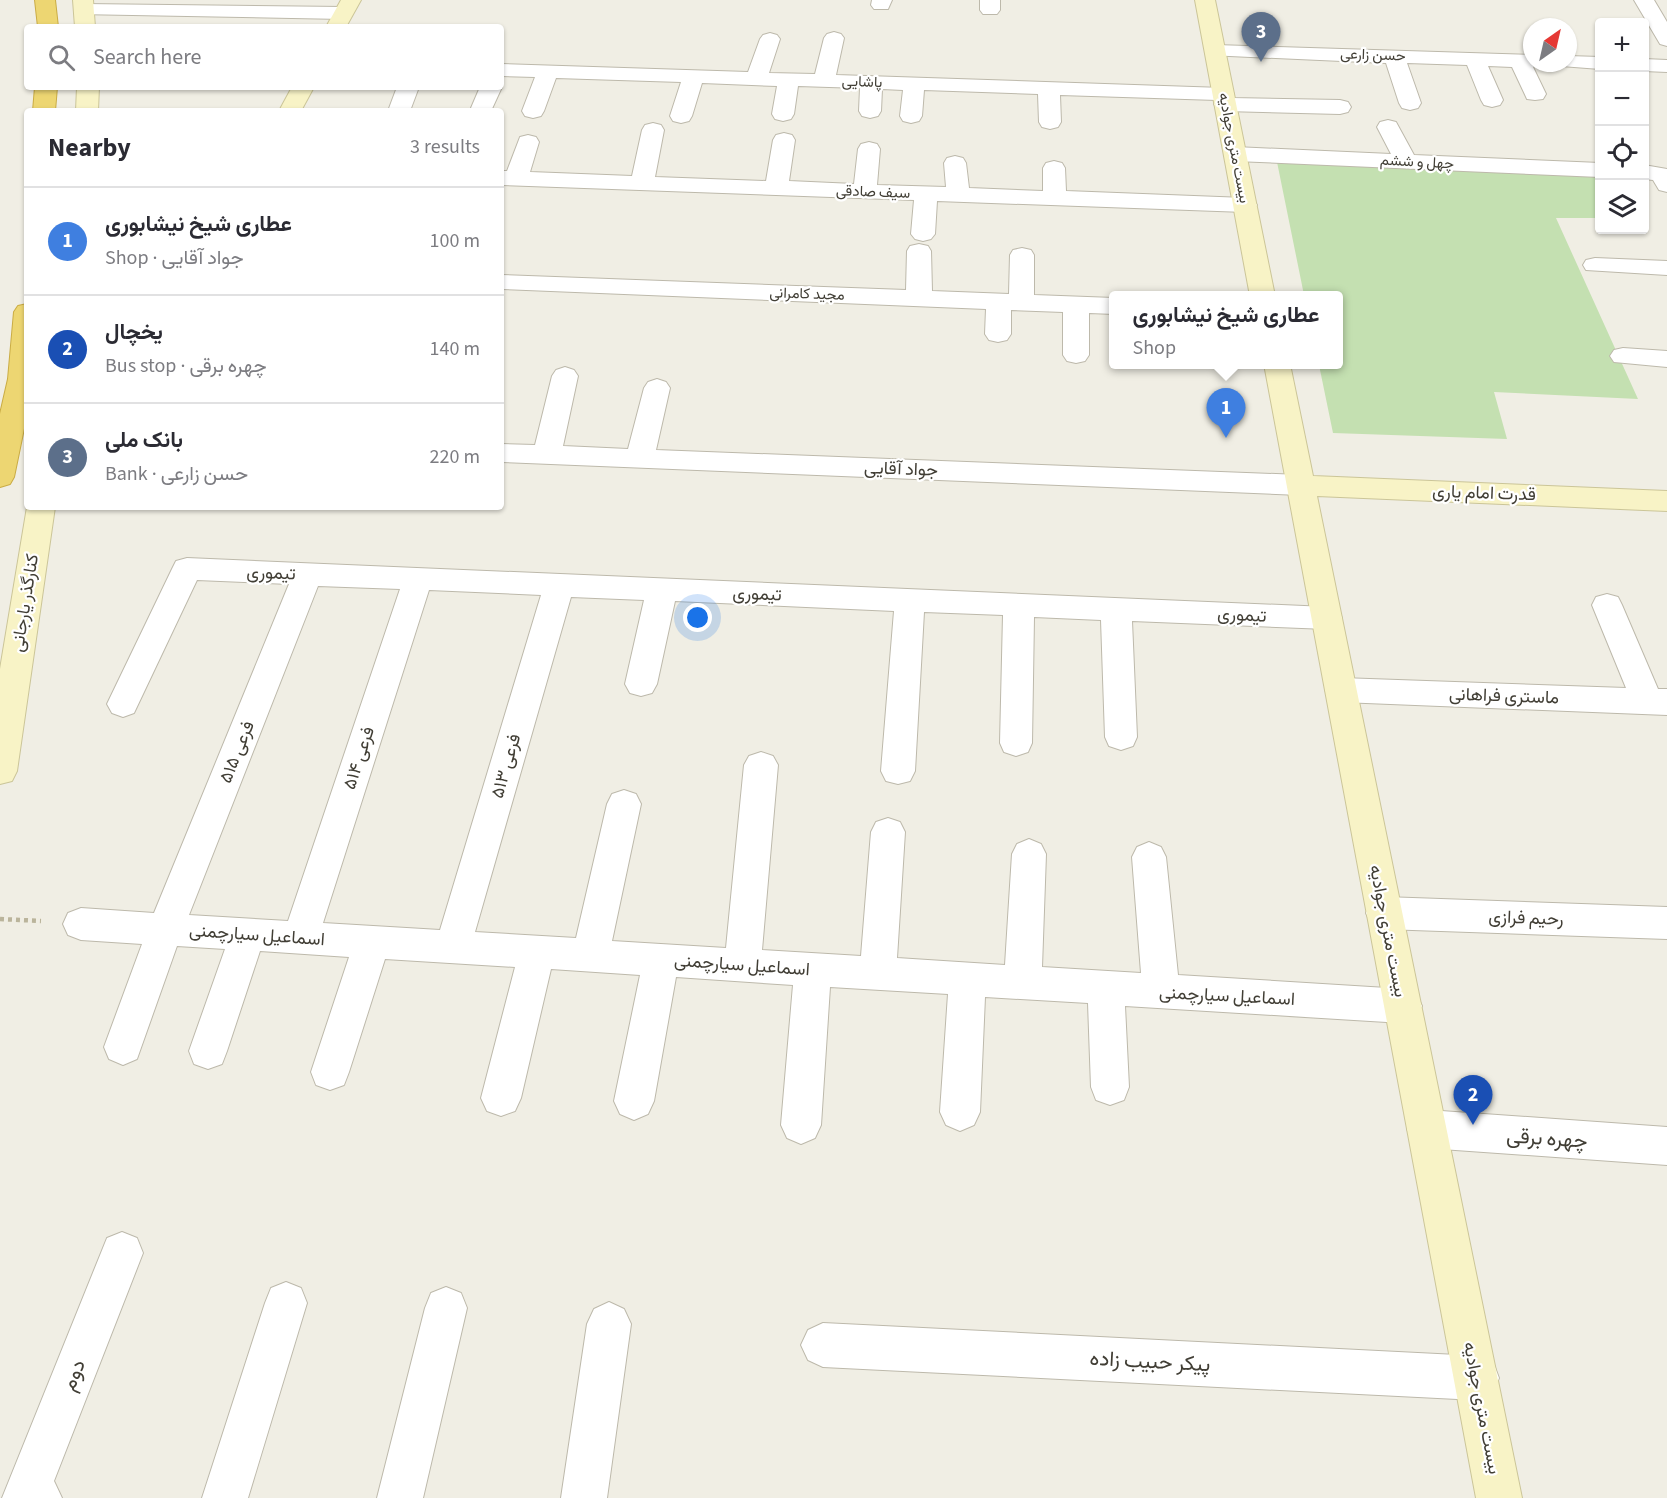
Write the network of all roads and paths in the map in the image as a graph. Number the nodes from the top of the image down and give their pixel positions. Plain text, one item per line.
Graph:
1 (45, 0) edge
2 (1205, 0) edge
3 (1644, 0) edge
4 (84, 12) edge
5 (343, 14) edge
6 (188, 19) edge
7 (48, 24) edge
8 (834, 38) dead end
9 (770, 39) dead end
10 (1667, 40) edge
11 (1215, 51) junction
12 (1394, 56) junction
13 (1475, 59) junction
14 (1523, 60) edge
15 (1577, 62) edge
16 (1595, 63) edge
17 (1649, 65) edge
18 (1667, 66) edge
19 (504, 70) edge
20 (548, 72) junction
21 (1529, 72) edge
22 (694, 76) junction
23 (757, 78) junction
24 (789, 79) junction
25 (824, 81) junction
26 (871, 82) junction
27 (914, 83) junction
28 (1048, 88) junction
29 (46, 90) edge
30 (88, 90) edge
31 (301, 90) edge
32 (407, 90) edge
33 (491, 90) edge
34 (1535, 94) dead end
35 (1224, 99) junction
36 (1492, 100) dead end
37 (1410, 103) dead end
38 (1340, 107) dead end
39 (44, 108) edge
40 (87, 108) edge
41 (292, 108) edge
42 (400, 108) edge
43 (482, 108) dead end
44 (532, 111) dead end
45 (870, 111) dead end
46 (783, 114) dead end
47 (681, 116) dead end
48 (911, 116) dead end
49 (1050, 122) dead end
50 (1388, 127) dead end
51 (653, 130) dead end
52 (784, 140) dead end
53 (528, 142) dead end
54 (1530, 146) dead end
55 (869, 149) dead end
56 (1235, 154) junction
57 (1406, 161) junction
58 (955, 163) dead end
59 (1541, 167) junction
60 (1054, 168) dead end
61 (1595, 170) edge
62 (508, 179) edge
63 (642, 183) junction
64 (776, 188) junction
65 (865, 191) junction
66 (926, 194) junction
67 (958, 195) junction
68 (1055, 198) junction
69 (1245, 205) junction
70 (1022, 255) dead end
71 (1595, 265) dead end
72 (1667, 268) edge
73 (504, 282) edge
74 (1262, 291) edge
75 (919, 298) junction
76 (1010, 302) junction
77 (1076, 305) junction
78 (1109, 306) edge
79 (998, 334) dead end
80 (24, 345) edge
81 (1076, 355) dead end
82 (1623, 356) dead end
83 (1667, 359) edge
84 (1278, 369) edge
85 (565, 376) dead end
86 (657, 388) dead end
87 (504, 453) edge
88 (547, 454) junction
89 (640, 458) junction
90 (0, 477) edge
91 (1300, 485) junction
92 (1667, 501) edge
93 (40, 510) edge
94 (63, 510) edge
95 (34, 547) junction
96 (309, 574) junction
97 (418, 579) junction
98 (559, 585) junction
99 (662, 590) junction
100 (910, 600) junction
101 (1018, 605) junction
102 (1607, 605) dead end
103 (1116, 609) junction
104 (1326, 618) junction
105 (641, 684) dead end
106 (1341, 690) junction
107 (1657, 701) edge
108 (123, 704) dead end
109 (1121, 737) dead end
110 (1016, 743) dead end
111 (761, 765) dead end
112 (0, 771) edge
113 (898, 771) dead end
114 (624, 804) dead end
115 (888, 832) dead end
116 (1029, 854) dead end
117 (1149, 857) dead end
118 (1384, 913) junction
119 (1667, 923) edge
120 (81, 924) dead end
121 (165, 929) junction
122 (248, 934) junction
123 (300, 938) junction
124 (372, 942) junction
125 (453, 947) junction
126 (537, 953) junction
127 (590, 956) junction
128 (661, 960) junction
129 (742, 966) junction
130 (813, 970) junction
131 (878, 974) junction
132 (967, 979) junction
133 (1023, 983) junction
134 (1106, 988) junction
135 (1161, 992) junction
136 (1403, 1006) junction
137 (123, 1047) dead end
138 (208, 1052) dead end
139 (330, 1072) dead end
140 (1110, 1087) dead end
141 (501, 1098) dead end
142 (634, 1101) dead end
143 (960, 1112) dead end
144 (801, 1125) dead end
145 (1427, 1129) junction
146 (1667, 1146) edge
147 (122, 1254) dead end
148 (286, 1303) dead end
149 (446, 1308) dead end
150 (609, 1324) dead end
151 (823, 1345) dead end
152 (1477, 1378) junction
153 (25, 1497) edge
154 (39, 1498) edge
155 (225, 1498) edge
156 (400, 1498) edge
157 (585, 1498) edge
158 (1500, 1498) edge

1 - 7 highway
2 - 11 main road, بیست متری جوادیه
3 - 10 street
4 - 6 street
5 - 6 street
8 - 25 street
9 - 23 street
11 - 12 street, حسن زارعی
11 - 35 main road, بیست متری جوادیه
12 - 13 street, حسن زارعی
12 - 37 street
13 - 14 street, حسن زارعی
13 - 36 street
15 - 16 street
17 - 18 street
19 - 20 street, پاشایی
20 - 22 street, پاشایی
20 - 44 street
21 - 34 street
22 - 23 street, پاشایی
22 - 47 street
23 - 24 street, پاشایی
24 - 25 street, پاشایی
24 - 46 street
25 - 26 street, پاشایی
26 - 27 street, پاشایی
26 - 45 street
27 - 28 street, پاشایی
27 - 48 street
28 - 35 street, پاشایی
28 - 49 street
29 - 39 highway
30 - 40 main road
31 - 41 main road
32 - 42 street
33 - 43 street
35 - 38 street, پاشایی
35 - 56 main road, بیست متری جوادیه
50 - 57 street
51 - 63 street
52 - 64 street
53 - 62 street
54 - 59 street
55 - 65 street
56 - 57 street, چهل و ششم
56 - 69 main road, بیست متری جوادیه
57 - 59 street, چهل و ششم
58 - 67 street
59 - 61 street, چهل و ششم
60 - 68 street
62 - 63 street, سیف صادقی
63 - 64 street, سیف صادقی
64 - 65 street, سیف صادقی
65 - 66 street, سیف صادقی
66 - 67 street, سیف صادقی
66 - 75 street
67 - 68 street, سیف صادقی
68 - 69 street, سیف صادقی
69 - 74 main road, بیست متری جوادیه
70 - 76 street
71 - 72 street
73 - 75 street, مجید کامرانی
75 - 76 street, مجید کامرانی
76 - 77 street, مجید کامرانی
76 - 79 street
77 - 78 street, مجید کامرانی
77 - 81 street
80 - 90 highway
82 - 83 street
84 - 91 main road, بیست متری جوادیه
85 - 88 street
86 - 89 street
87 - 88 street, جواد آقایی
88 - 89 street, جواد آقایی
89 - 91 street, جواد آقایی
91 - 92 main road, قدرت امام یاری
91 - 104 main road, بیست متری جوادیه
93 - 95 main road, کنارگذر یارجانی
94 - 95 main road
95 - 112 main road, کنارگذر یارجانی
96 - 97 street, تیموری
96 - 108 street, تیموری
96 - 121 street, فرعی ۵۱۵
97 - 98 street, تیموری
97 - 123 street, فرعی ۵۱۴
98 - 99 street, تیموری
98 - 125 street, فرعی ۵۱۳
99 - 100 street, تیموری
99 - 105 street
100 - 101 street, تیموری
100 - 113 street
101 - 103 street, تیموری
101 - 110 street
102 - 107 street
103 - 104 street, تیموری
103 - 109 street
104 - 106 main road, بیست متری جوادیه
106 - 107 street, ماستری فراهانی
106 - 118 main road, بیست متری جوادیه
111 - 129 street
114 - 127 street
115 - 131 street
116 - 133 street
117 - 135 street
118 - 119 street, رحیم فرازی
118 - 136 main road, بیست متری جوادیه
120 - 121 street, اسماعیل سیارچمنی
121 - 122 street, اسماعیل سیارچمنی
121 - 137 street, فرعی ۵۱۵
122 - 123 street, اسماعیل سیارچمنی
122 - 138 street
123 - 124 street, اسماعیل سیارچمنی
124 - 125 street, اسماعیل سیارچمنی
124 - 139 street
125 - 126 street, اسماعیل سیارچمنی
126 - 127 street, اسماعیل سیارچمنی
126 - 141 street
127 - 128 street, اسماعیل سیارچمنی
128 - 129 street, اسماعیل سیارچمنی
128 - 142 street
129 - 130 street, اسماعیل سیارچمنی
130 - 131 street, اسماعیل سیارچمنی
130 - 144 street
131 - 132 street, اسماعیل سیارچمنی
132 - 133 street, اسماعیل سیارچمنی
132 - 143 street
133 - 134 street, اسماعیل سیارچمنی
134 - 135 street, اسماعیل سیارچمنی
134 - 140 street
135 - 136 street, اسماعیل سیارچمنی
136 - 145 main road, بیست متری جوادیه
145 - 146 street, چهره برقی
145 - 152 main road, بیست متری جوادیه
147 - 153 street, دوم
148 - 155 street
149 - 156 street
150 - 157 street
151 - 152 street, پیکر حبیب زاده
152 - 158 main road, بیست متری جوادیه
153 - 154 street

